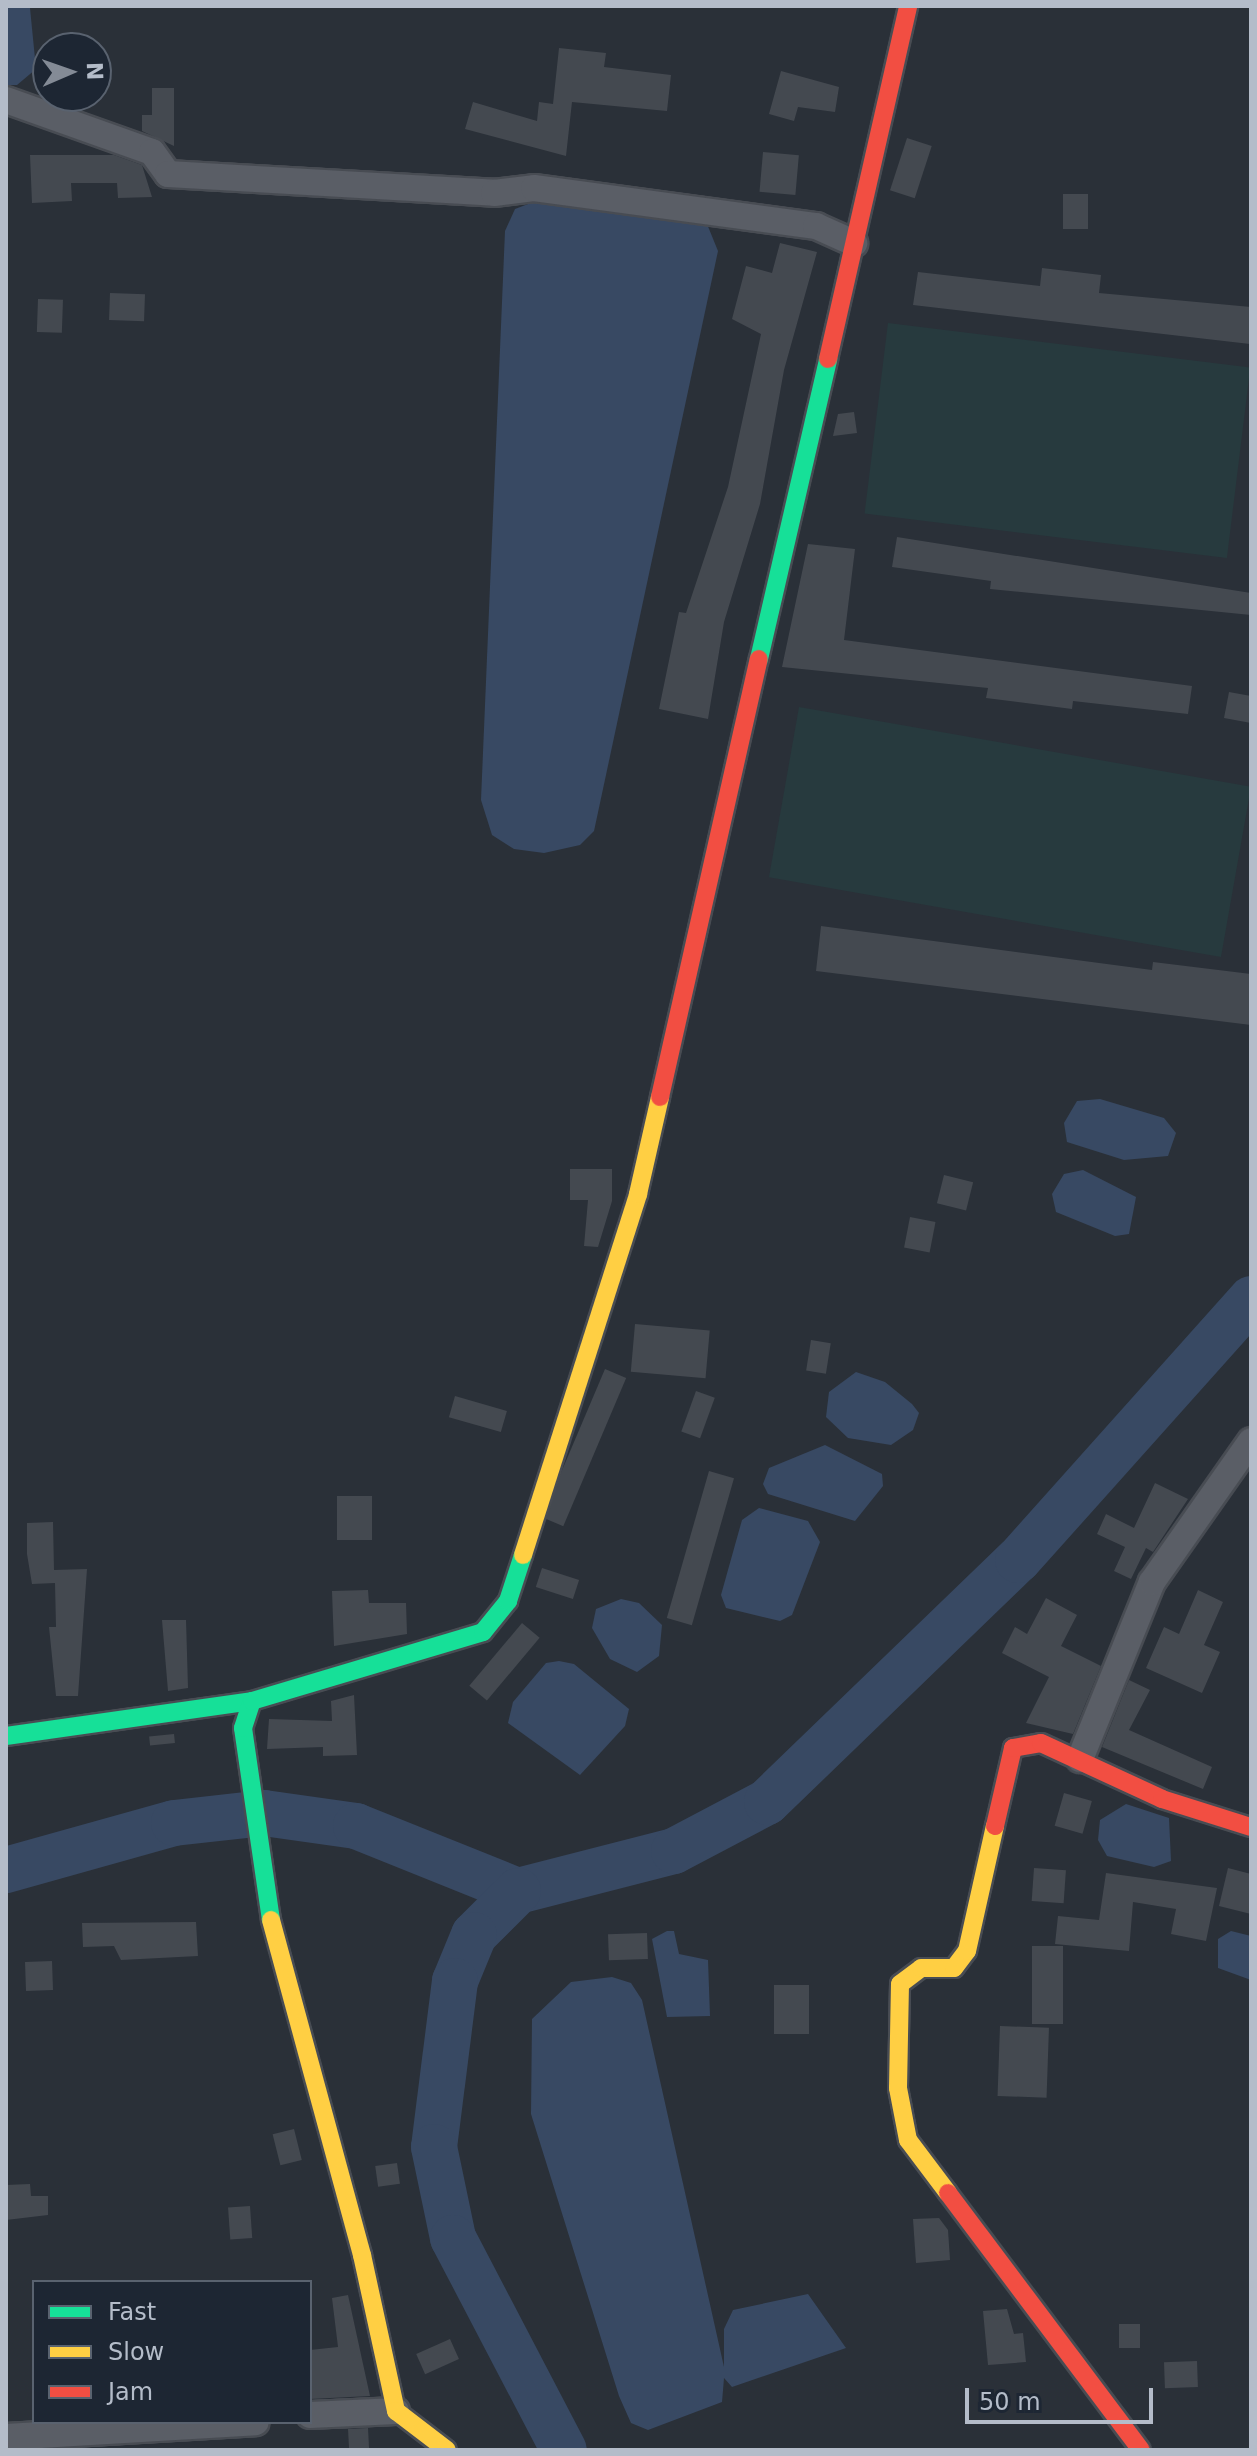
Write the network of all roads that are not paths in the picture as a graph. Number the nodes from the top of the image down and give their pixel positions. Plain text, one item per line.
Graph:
1 (908, 6) edge
2 (6, 100) edge
3 (854, 243) junction
4 (1251, 1441) edge
5 (252, 1701) junction
6 (6, 1736) edge
7 (1080, 1759) junction
8 (1251, 1827) edge
9 (396, 2411) junction
10 (312, 2415) edge
11 (223, 2424) edge
12 (6, 2437) edge
13 (447, 2450) edge
14 (1141, 2450) edge

1 - 3 street
2 - 3 street
3 - 5 street
4 - 7 street
5 - 6 street
5 - 9 street
7 - 8 street
7 - 14 street
9 - 10 street
9 - 13 street
11 - 12 street

